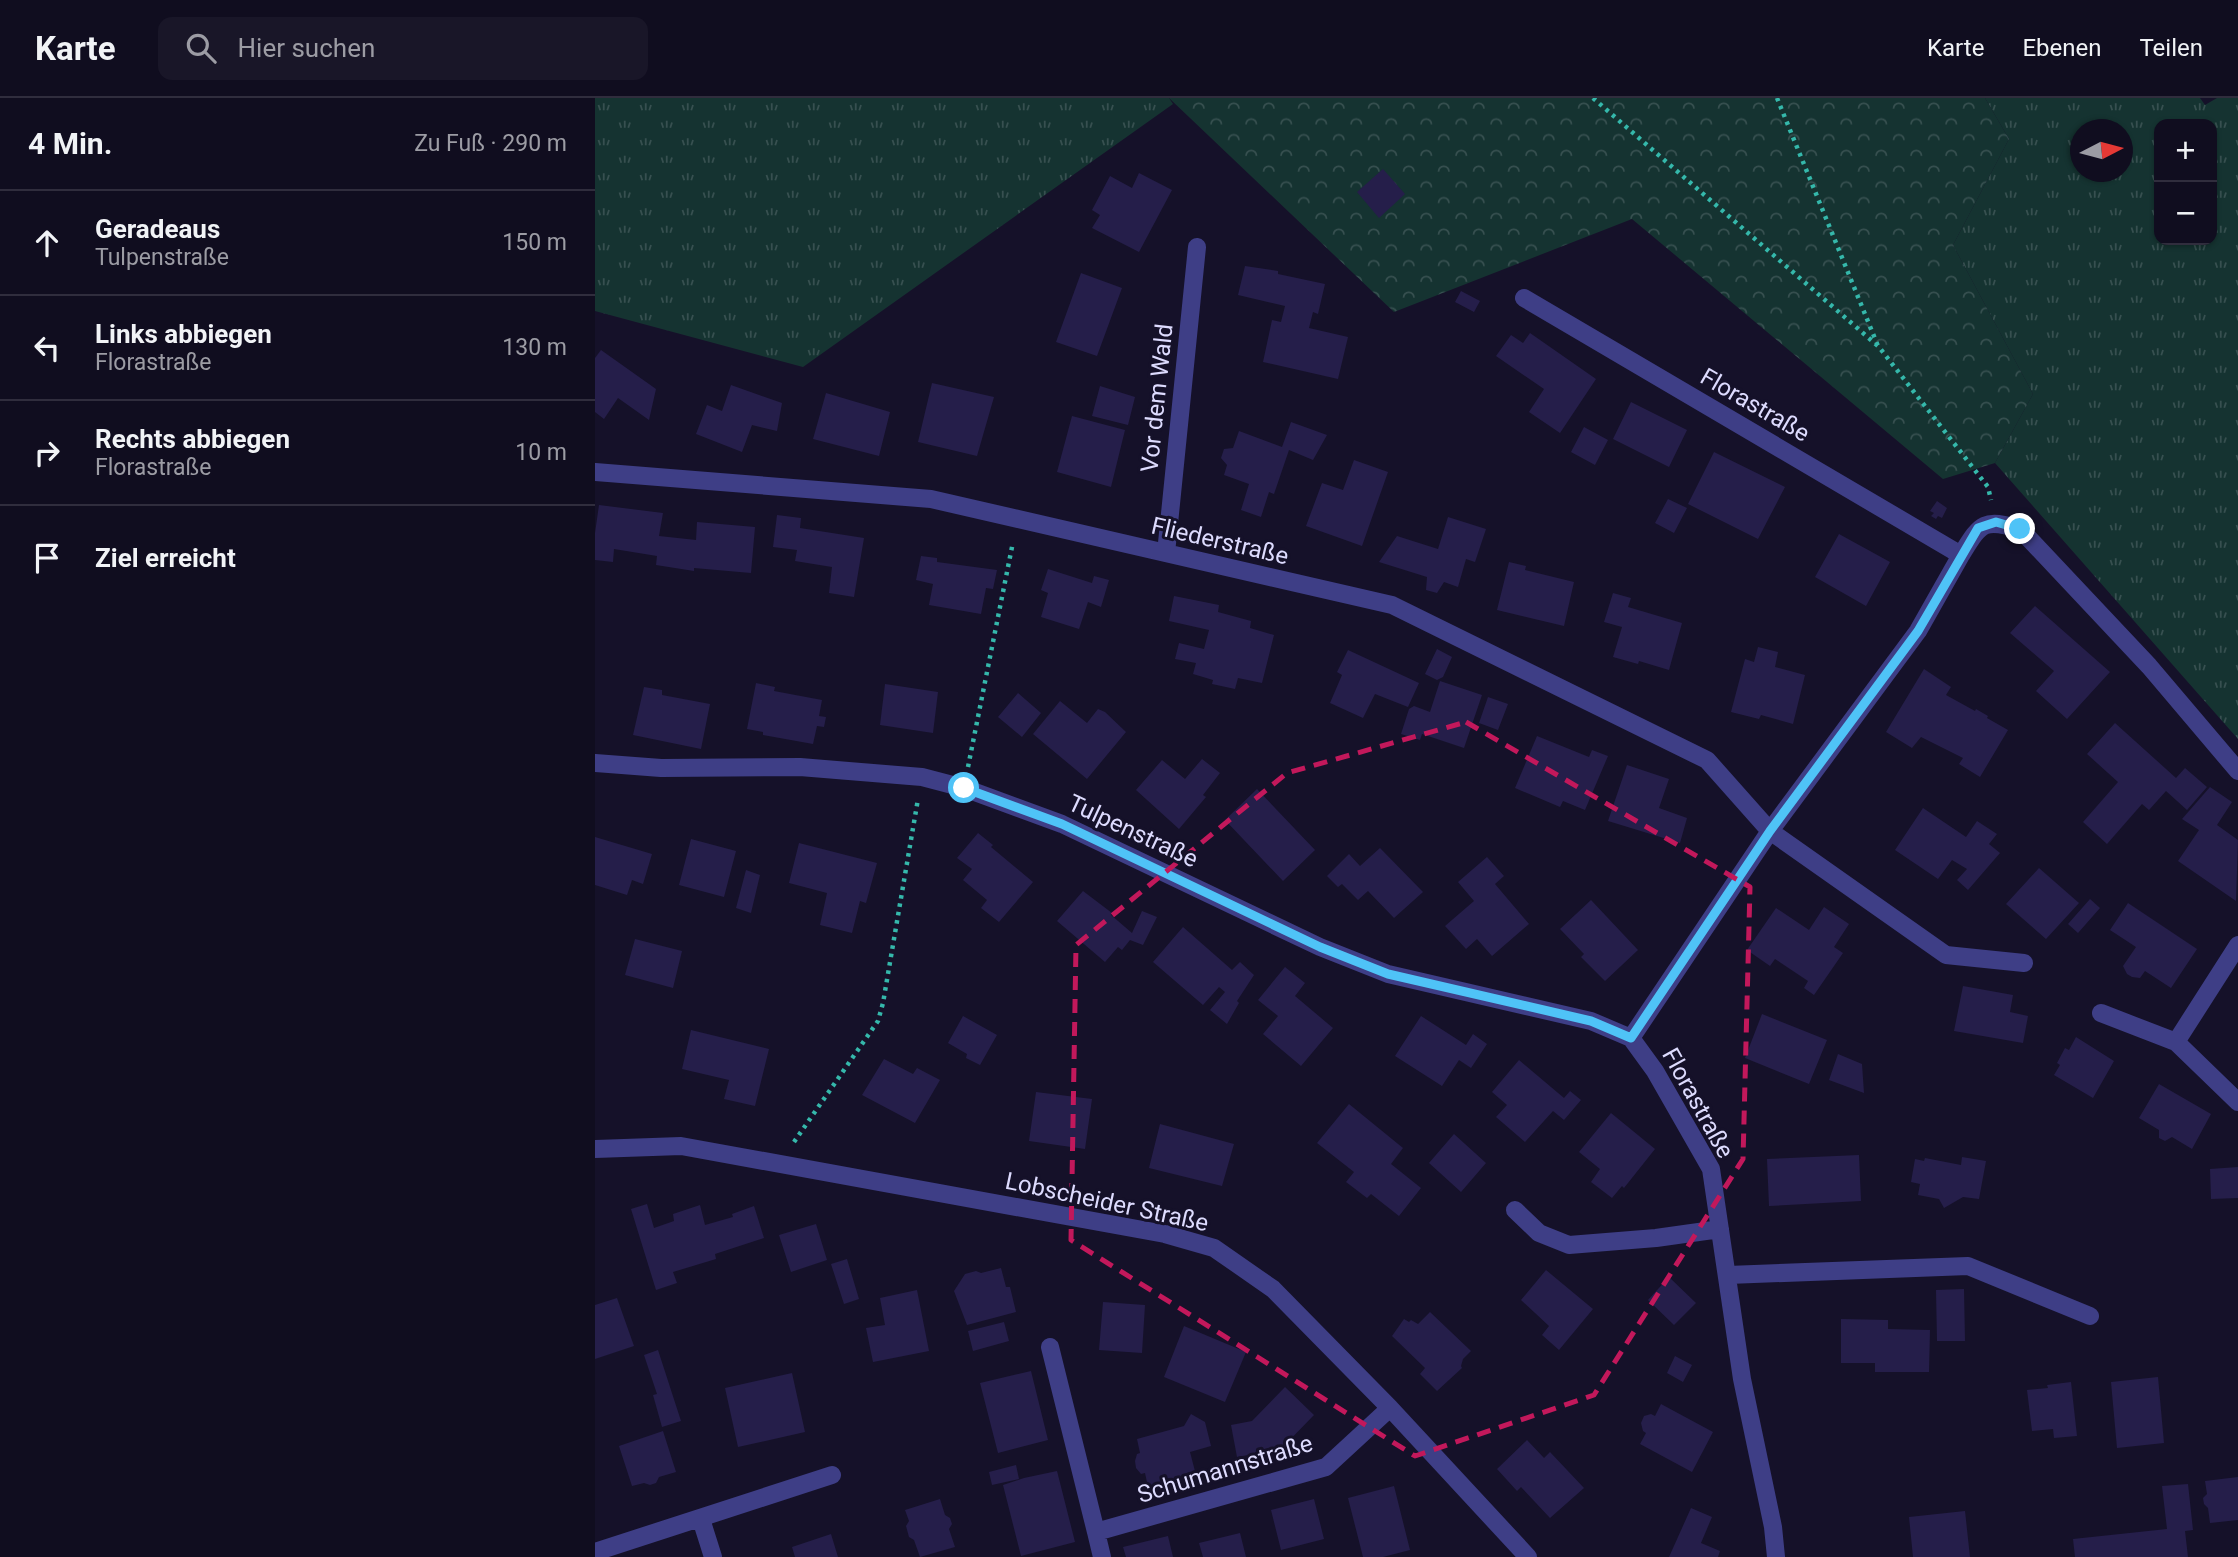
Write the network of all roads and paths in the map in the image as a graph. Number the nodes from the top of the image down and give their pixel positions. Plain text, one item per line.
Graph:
1 (1593, 98) edge
2 (1777, 98) edge
3 (1197, 247) dead end
4 (1524, 298) dead end
5 (1879, 347) junction
6 (595, 472) edge
7 (1996, 522) junction
8 (1166, 553) junction
9 (1961, 555) junction
10 (1007, 569) dead end
11 (595, 763) edge
12 (2238, 771) edge
13 (922, 778) junction
14 (964, 788) junction
15 (1770, 831) junction
16 (2238, 946) edge
17 (2024, 963) dead end
18 (2101, 1013) dead end
19 (1631, 1038) junction
20 (2176, 1042) junction
21 (2238, 1102) edge
22 (797, 1139) dead end
23 (596, 1149) edge
24 (1515, 1210) dead end
25 (1720, 1229) junction
26 (1728, 1275) junction
27 (2090, 1316) dead end
28 (1050, 1347) dead end
29 (1390, 1408) junction
30 (831, 1475) dead end
31 (701, 1519) junction
32 (1096, 1532) junction
33 (595, 1552) edge
34 (713, 1557) edge
35 (1102, 1557) edge
36 (1528, 1557) edge
37 (1776, 1557) edge

1 - 5 path
2 - 5 path
3 - 8 street, Vor dem Wald
4 - 9 street, Florastraße
5 - 7 path
6 - 8 street, Fliederstraße
7 - 9 street, Florastraße
7 - 12 street
8 - 15 street, Fliederstraße
9 - 15 street, Florastraße
10 - 14 path
11 - 13 street, Tulpenstraße
13 - 14 street, Tulpenstraße
13 - 22 path
14 - 19 street, Tulpenstraße
15 - 17 street
15 - 19 street, Florastraße
16 - 20 street
18 - 20 street
19 - 25 street, Florastraße
20 - 21 street
23 - 29 street, Lobscheider Straße
24 - 25 street
25 - 26 street, Florastraße
26 - 27 street
26 - 37 street, Florastraße
28 - 32 street
29 - 32 street, Schumannstraße
29 - 36 street, Lobscheider Straße
30 - 31 street
31 - 33 street
31 - 34 street
32 - 35 street

